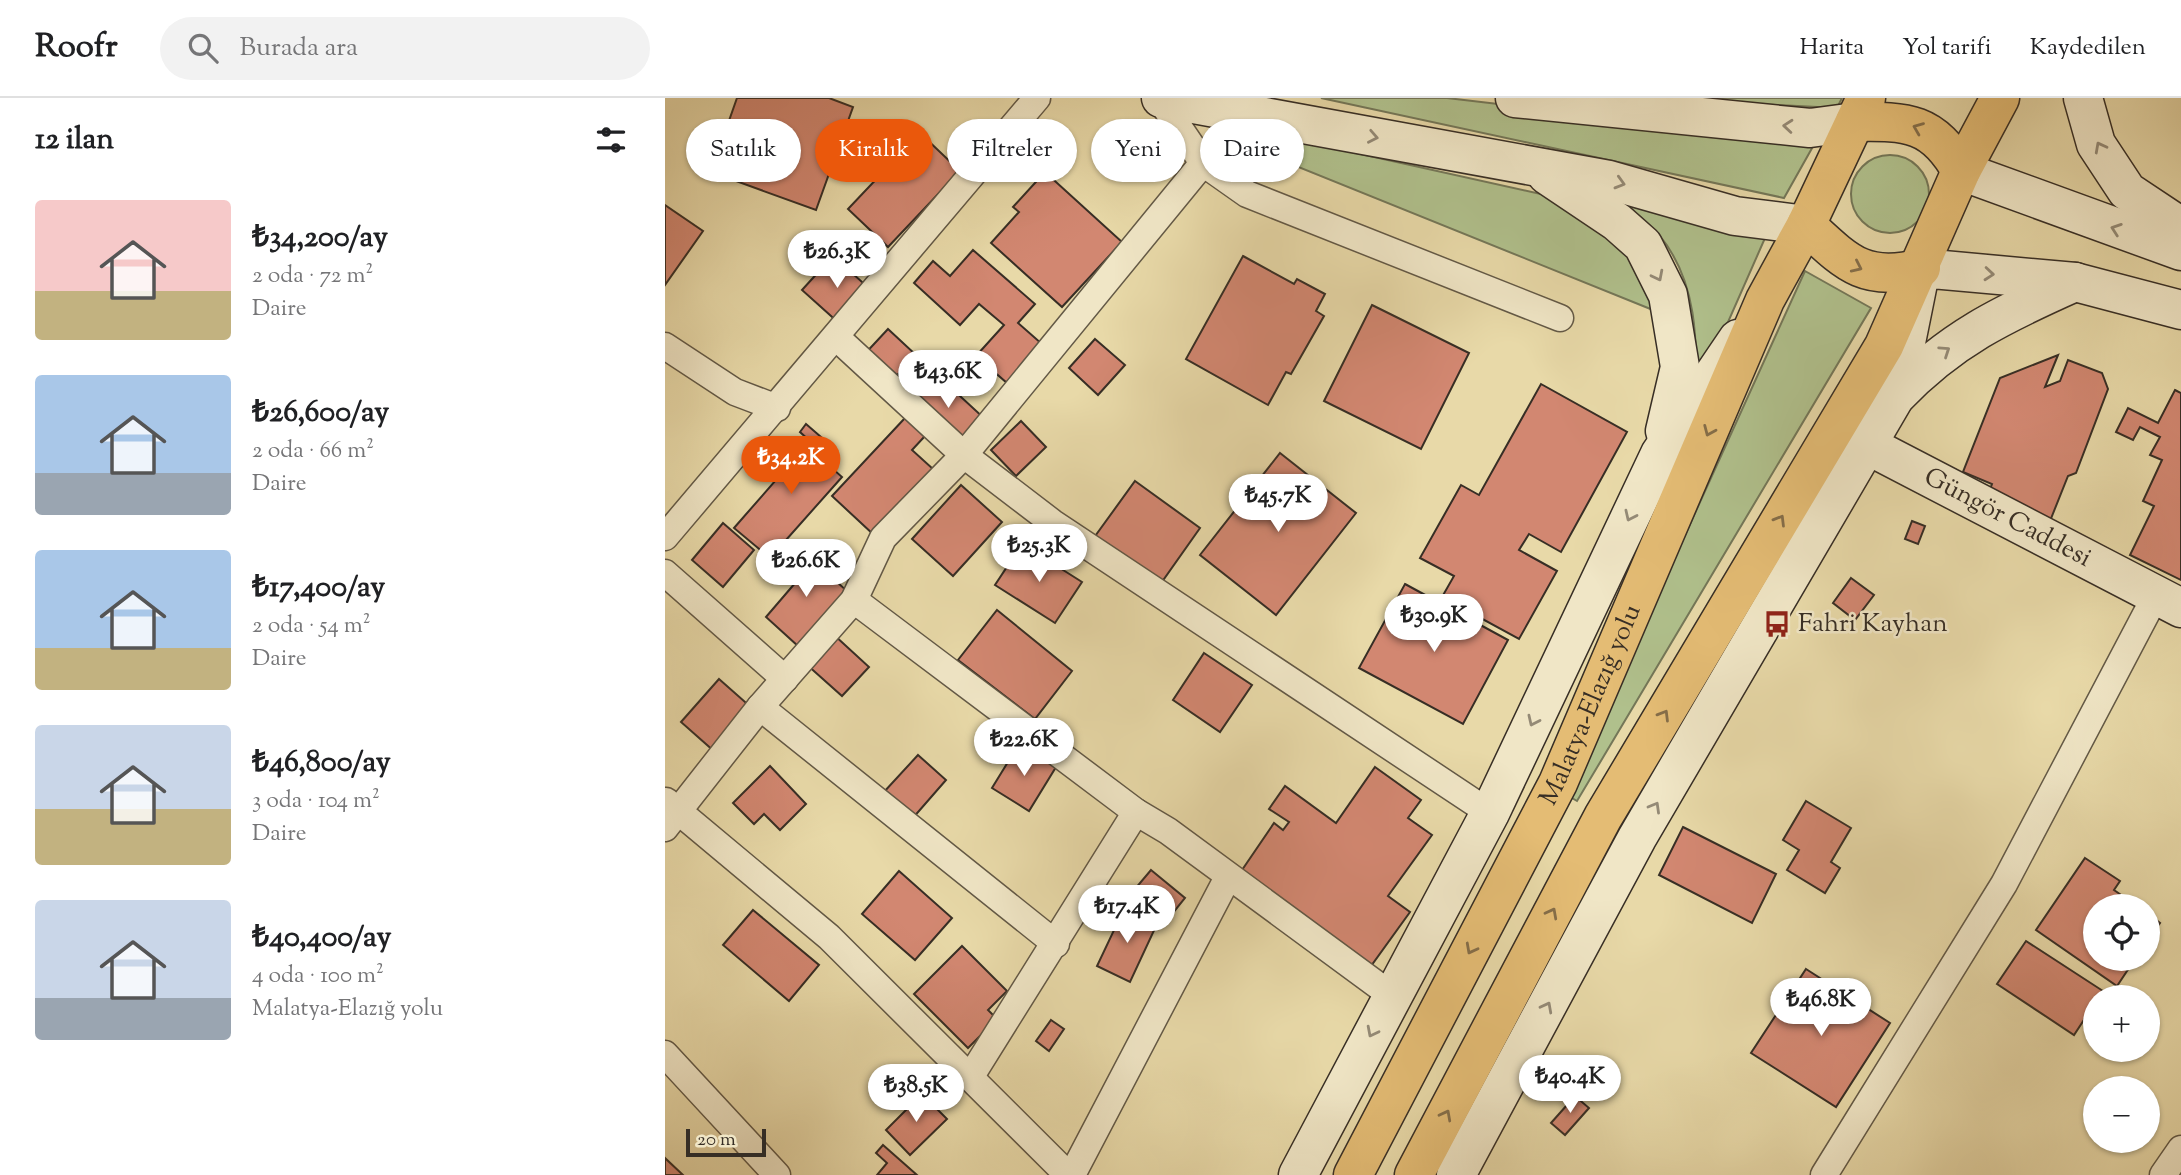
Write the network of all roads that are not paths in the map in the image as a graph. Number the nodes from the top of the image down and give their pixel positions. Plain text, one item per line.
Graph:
1 (1037, 98) edge
2 (1160, 98) edge
3 (1515, 98) edge
4 (2000, 98) edge
5 (2083, 98) edge
6 (1861, 110) edge
7 (1200, 158) edge
8 (1200, 167) edge
9 (1537, 167) junction
10 (1961, 171) junction
11 (1230, 182) edge
12 (1806, 225) junction
13 (2181, 227) edge
14 (2181, 251) edge
15 (1921, 268) junction
16 (2075, 282) junction
17 (1765, 300) junction
18 (2181, 310) edge
19 (1560, 318) dead end
20 (836, 337) junction
21 (665, 346) edge
22 (1895, 397) junction
23 (777, 408) junction
24 (1851, 437) junction
25 (1660, 454) junction
26 (964, 455) junction
27 (665, 537) edge
28 (665, 573) edge
29 (854, 600) junction
30 (2168, 602) edge
31 (785, 679) junction
32 (760, 707) junction
33 (1136, 812) junction
34 (669, 813) edge
35 (1490, 813) junction
36 (1228, 877) junction
37 (1056, 944) junction
38 (1391, 995) junction
39 (665, 1055) edge
40 (971, 1076) junction
41 (2181, 1149) edge
42 (1831, 1173) edge
43 (778, 1175) edge
44 (1070, 1175) edge
45 (1298, 1175) edge
46 (1353, 1175) edge
47 (1414, 1175) edge
48 (1456, 1175) edge
49 (2163, 1175) edge

1 - 20 street
2 - 7 street
2 -> 9 street
6 -> 3 street
4 - 10 highway
13 -> 5 street
10 -> 6 highway
6 - 12 highway
8 - 26 street
9 -> 12 street
9 -> 25 street
14 -> 10 street
10 - 15 highway
11 - 19 street
12 -> 15 highway
12 - 17 highway, Malatya-Elazığ yolu
15 -> 16 street
15 - 22 street
15 - 24 highway
16 - 18 street
22 -> 16 street
17 - 25 street
17 -> 46 highway, Malatya-Elazığ yolu
20 - 23 street
20 - 26 street
21 - 23 street
22 - 24 street
23 - 27 street
24 - 30 street, Güngör Caddesi
47 -> 24 highway
48 -> 24 street
25 -> 35 street
26 - 29 street
26 - 35 street
28 - 31 street
29 - 31 street
29 - 33 street
30 - 42 street
31 - 32 street
32 - 34 street
32 - 37 street
33 - 36 street
33 - 37 street
34 - 40 street
35 - 38 street
36 - 38 street
36 - 44 street
37 - 40 street
38 -> 45 street
39 - 43 street
40 - 44 street
41 - 49 street

